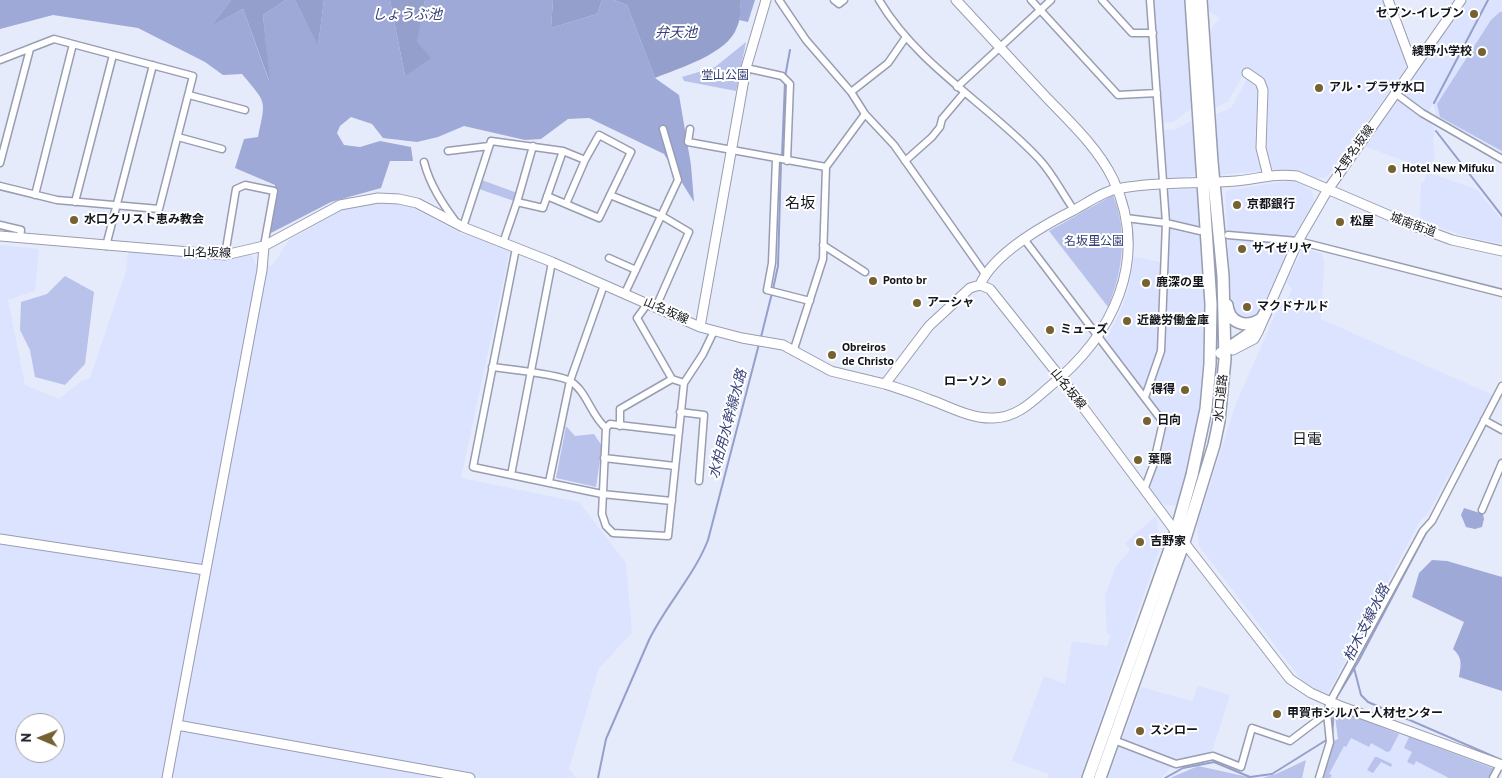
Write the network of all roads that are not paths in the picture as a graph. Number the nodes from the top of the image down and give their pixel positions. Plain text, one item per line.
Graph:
1 (766, 0) edge
2 (779, 0) edge
3 (834, 0) edge
4 (844, 0) edge
5 (879, 0) edge
6 (956, 0) edge
7 (1031, 0) edge
8 (1051, 0) edge
9 (1102, 0) edge
10 (1150, 0) edge
11 (1191, 0) edge
12 (1201, 0) edge
13 (1388, 0) edge
14 (1461, 0) edge
15 (1040, 10) junction
16 (1153, 32) junction
17 (906, 37) junction
18 (73, 44) junction
19 (1000, 47) junction
20 (30, 48) junction
21 (113, 55) junction
22 (0, 60) edge
23 (153, 65) junction
24 (1413, 67) junction
25 (746, 68) junction
26 (1247, 73) dead end
27 (957, 88) junction
28 (851, 92) junction
29 (964, 93) junction
30 (1158, 93) junction
31 (1396, 93) junction
32 (189, 94) junction
33 (245, 110) dead end
34 (865, 114) junction
35 (663, 129) dead end
36 (690, 129) dead end
37 (178, 137) junction
38 (489, 146) junction
39 (533, 146) junction
40 (222, 149) dead end
41 (732, 150) junction
42 (448, 151) dead end
43 (564, 151) junction
44 (776, 159) junction
45 (1502, 159) edge
46 (585, 160) junction
47 (787, 161) junction
48 (905, 161) junction
49 (424, 162) dead end
50 (0, 163) edge
51 (826, 167) junction
52 (1268, 176) junction
53 (1202, 182) junction
54 (1214, 182) junction
55 (1163, 184) junction
56 (0, 186) edge
57 (1117, 189) junction
58 (1327, 191) junction
59 (35, 195) junction
60 (610, 195) junction
61 (548, 196) junction
62 (75, 202) junction
63 (518, 202) junction
64 (566, 204) junction
65 (117, 206) junction
66 (1074, 210) junction
67 (662, 216) junction
68 (1126, 218) junction
69 (1166, 223) junction
70 (0, 225) edge
71 (460, 226) junction
72 (1200, 231) dead end
73 (1228, 235) dead end
74 (0, 236) edge
75 (20, 238) junction
76 (1024, 238) junction
77 (1298, 241) junction
78 (503, 243) junction
79 (823, 245) junction
80 (106, 246) junction
81 (264, 246) junction
82 (516, 248) junction
83 (1502, 251) edge
84 (225, 255) junction
85 (608, 258) dead end
86 (552, 262) junction
87 (636, 270) junction
88 (865, 272) dead end
89 (985, 274) junction
90 (1223, 276) junction
91 (604, 285) junction
92 (980, 285) junction
93 (625, 293) junction
94 (1502, 293) edge
95 (810, 301) junction
96 (652, 305) junction
97 (1263, 316) junction
98 (700, 327) junction
99 (714, 331) junction
100 (1098, 337) junction
101 (794, 349) junction
102 (1225, 355) junction
103 (492, 367) junction
104 (532, 372) junction
105 (1061, 378) junction
106 (672, 379) junction
107 (570, 381) junction
108 (684, 383) junction
109 (885, 384) junction
110 (1502, 386) edge
111 (1145, 397) junction
112 (680, 412) junction
113 (1484, 420) junction
114 (620, 426) junction
115 (606, 428) junction
116 (1502, 430) edge
117 (679, 432) junction
118 (1202, 435) junction
119 (604, 458) junction
120 (1502, 463) edge
121 (675, 466) junction
122 (511, 475) junction
123 (699, 481) dead end
124 (549, 482) junction
125 (1144, 490) junction
126 (602, 494) junction
127 (672, 501) junction
128 (1482, 510) dead end
129 (1176, 532) junction
130 (0, 540) edge
131 (1184, 542) junction
132 (205, 570) junction
133 (1330, 702) junction
134 (1327, 713) junction
135 (177, 725) junction
136 (1114, 740) junction
137 (1501, 765) edge
138 (167, 778) edge
139 (470, 778) edge
140 (1088, 778) edge
141 (1100, 778) edge
142 (1319, 778) edge
143 (1493, 778) edge

1 - 25 street
2 - 28 street
3 - 4 street
5 - 17 street
6 - 19 street, 山名坂線
7 - 15 street
8 - 15 street
9 - 16 street
10 - 16 street
11 - 53 highway, 水口道路
12 - 54 highway, 水口道路
13 - 24 street
14 - 24 street, 大野名坂線
15 - 19 street
15 - 30 street
16 - 30 street
17 - 27 street
17 - 28 street
18 - 20 street
18 - 21 street
18 - 59 street
19 - 27 street
19 - 57 street, 山名坂線
20 - 22 street
20 - 50 street
21 - 23 street
21 - 62 street
23 - 32 street
23 - 65 street
24 - 31 street, 大野名坂線
25 - 41 street
25 - 47 street
26 - 52 street
27 - 29 street
28 - 34 street
29 - 48 street
29 - 66 street
30 - 55 street
31 - 45 street
31 - 58 street, 大野名坂線
32 - 33 street
32 - 37 street
34 - 48 street
34 - 51 street
35 - 67 street
36 - 41 street
37 - 40 street
37 - 65 street
38 - 39 street
38 - 42 street
38 - 71 street
39 - 43 street
39 - 63 street
41 - 44 street
41 - 98 street
43 - 46 street
43 - 61 street
44 - 47 street
44 - 95 street
46 - 60 street
46 - 64 street
47 - 51 street
48 - 89 street
49 - 71 street
51 - 79 street
52 - 54 street, 城南街道
52 - 58 street, 城南街道
53 - 54 street, 城南街道
53 - 55 street, 城南街道
53 - 118 highway, 水口道路
54 - 90 highway, 水口道路
55 - 57 street, 城南街道
55 - 69 street
56 - 59 street
57 - 66 street, 城南街道
57 - 68 street, 山名坂線
58 - 77 street, 大野名坂線
58 - 83 street, 城南街道
59 - 62 street
60 - 64 street
60 - 67 street
61 - 63 street
61 - 64 street
62 - 65 street
63 - 78 street
65 - 80 street
66 - 76 street, 城南街道
67 - 87 street
67 - 96 street
68 - 69 street
68 - 100 street, 山名坂線
69 - 72 street
69 - 111 street
70 - 75 street
71 - 78 street, 山名坂線
71 - 81 street, 山名坂線
73 - 77 street
74 - 75 street, 山名坂線
75 - 80 street, 山名坂線
76 - 89 street, 城南街道
76 - 100 street
77 - 94 street
77 - 97 street, 大野名坂線
78 - 82 street, 山名坂線
79 - 88 street
79 - 95 street
80 - 84 street, 山名坂線
81 - 84 street, 山名坂線
81 - 84 street
81 - 132 street
82 - 86 street, 山名坂線
82 - 103 street
85 - 87 street
86 - 91 street, 山名坂線
86 - 104 street
87 - 93 street
89 - 92 street
90 - 97 highway
90 - 102 highway, 水口道路
91 - 93 street, 山名坂線
91 - 107 street
92 - 105 street, 山名坂線
92 - 109 street
93 - 96 street, 山名坂線
95 - 101 street
96 - 98 street, 山名坂線
96 - 106 street
97 - 102 highway
98 - 99 street, 山名坂線
99 - 101 street, 山名坂線
99 - 108 street
100 - 105 street, 山名坂線
100 - 111 street
101 - 109 street, 山名坂線
102 - 118 highway
102 - 131 highway, 水口道路
103 - 104 street
103 - 122 street
104 - 107 street
104 - 122 street
105 - 109 street, 山名坂線
105 - 125 street, 山名坂線
106 - 108 street
106 - 114 street
107 - 115 street
107 - 124 street
108 - 112 street
110 - 113 street
111 - 125 street
112 - 117 street
112 - 123 street
113 - 116 street
113 - 133 street
114 - 115 street
114 - 117 street
115 - 119 street
117 - 121 street
118 - 129 highway, 水口道路
119 - 121 street
119 - 126 street
120 - 128 street
121 - 127 street
122 - 124 street
124 - 126 street
125 - 129 street, 山名坂線
126 - 127 street
126 - 127 street
129 - 131 street, 山名坂線
129 - 140 highway, 水口道路
130 - 132 street
131 - 133 street, 山名坂線
131 - 136 highway, 水口道路
132 - 135 street
133 - 134 street
133 - 137 street, 山名坂線
134 - 136 street
134 - 142 street
135 - 138 street
135 - 139 street
136 - 141 highway, 水口道路
137 - 143 street

